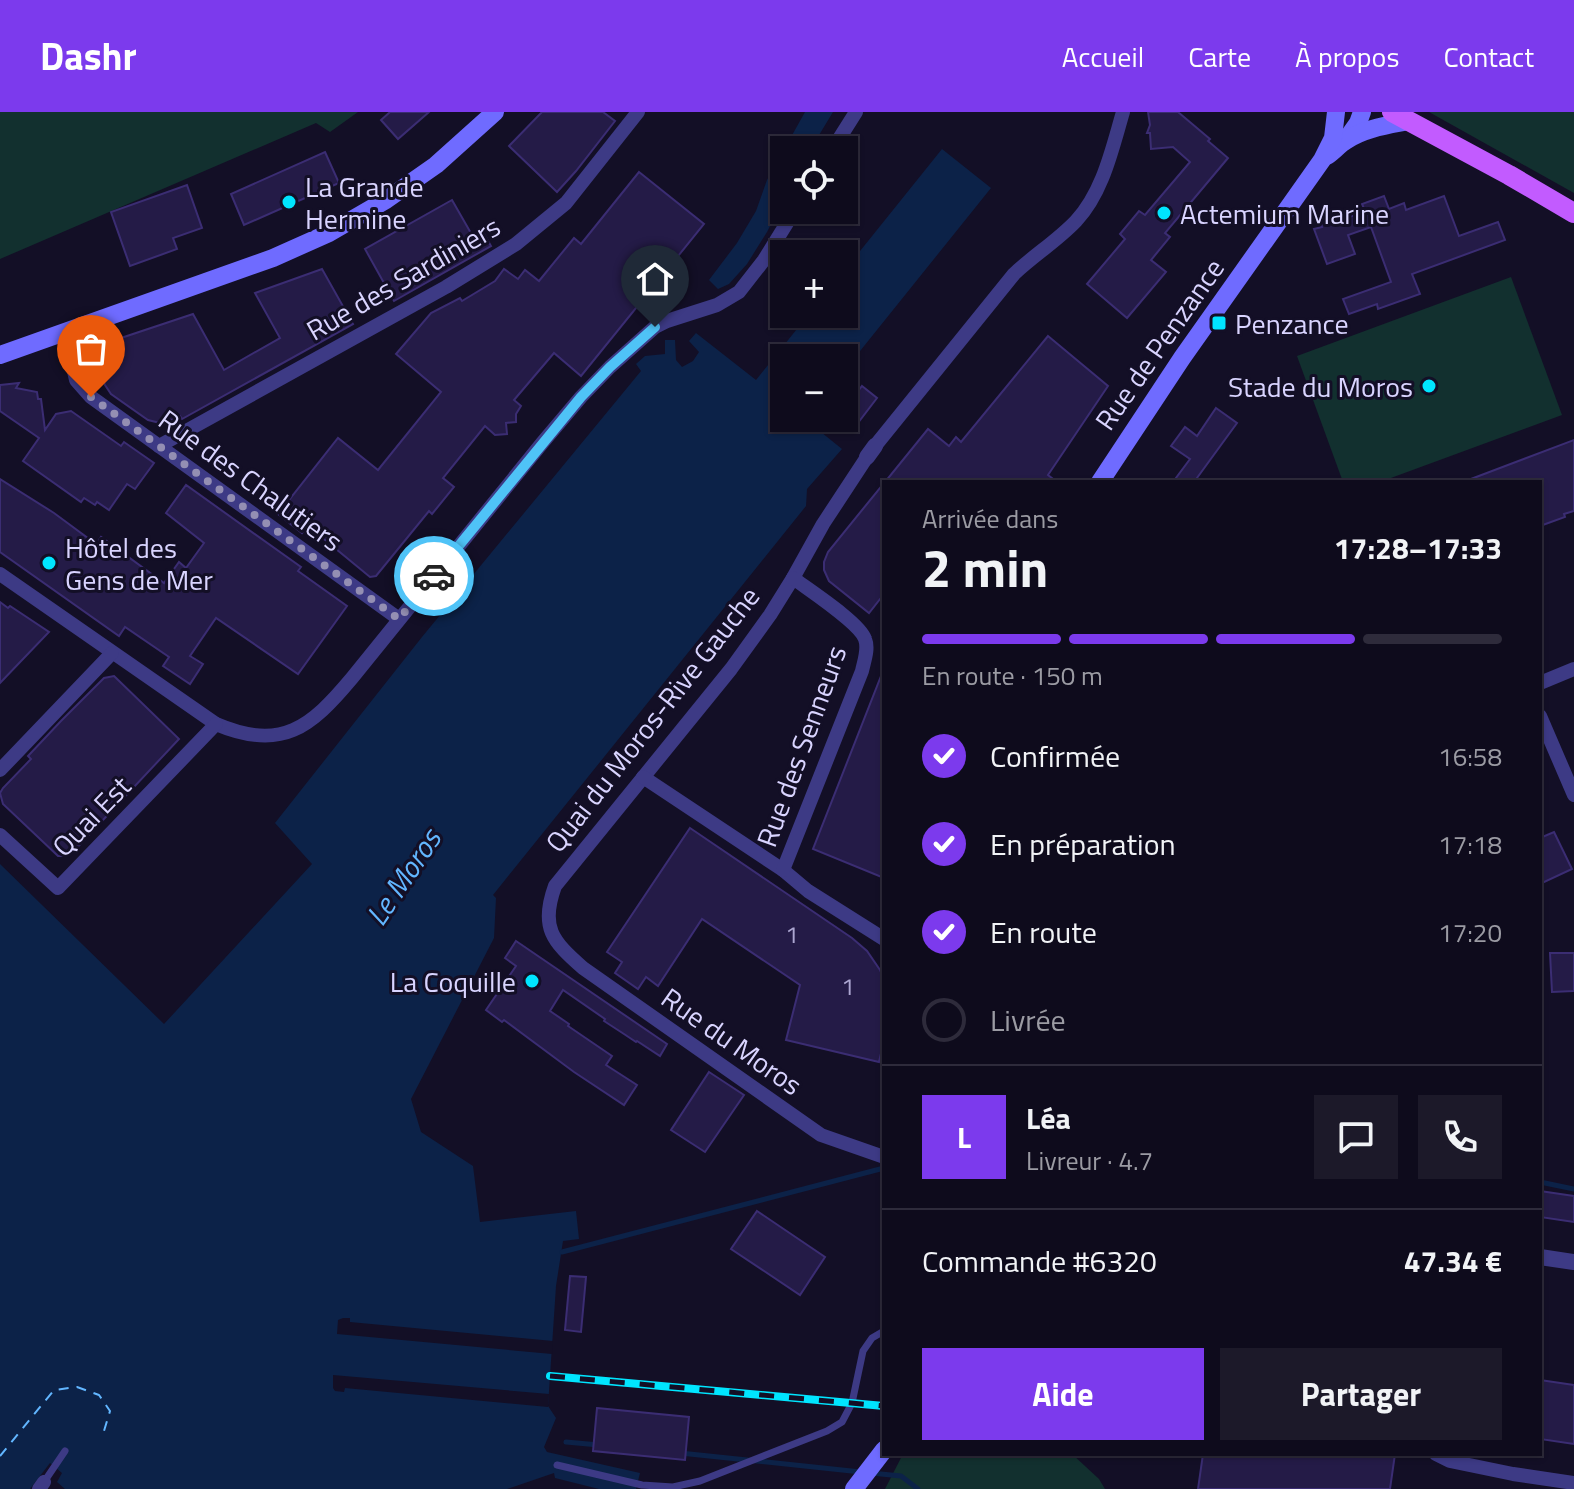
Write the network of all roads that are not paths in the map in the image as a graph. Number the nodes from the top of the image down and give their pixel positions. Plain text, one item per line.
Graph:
1 (495, 112) edge
2 (638, 112) edge
3 (856, 112) edge
4 (1123, 112) edge
5 (1362, 112) edge
6 (1401, 117) edge
7 (1341, 122) edge
8 (841, 136) edge
9 (1574, 213) edge
10 (786, 224) edge
11 (65, 333) junction
12 (0, 355) edge
13 (159, 446) junction
14 (1101, 480) edge
15 (0, 574) edge
16 (793, 578) junction
17 (399, 619) junction
18 (112, 653) junction
19 (1574, 669) edge
20 (1542, 682) edge
21 (1542, 721) edge
22 (216, 724) junction
23 (0, 770) edge
24 (643, 777) junction
25 (1574, 795) edge
26 (0, 835) edge
27 (783, 870) junction
28 (882, 938) edge
29 (561, 948) joint
30 (882, 1156) edge
31 (1542, 1257) edge
32 (1574, 1262) edge
33 (882, 1332) edge
34 (65, 1451) dead end
35 (882, 1453) edge
36 (1440, 1456) edge
37 (557, 1465) dead end
38 (1512, 1482) edge
39 (1574, 1483) edge
40 (42, 1485) edge
41 (854, 1489) edge

1 - 11 main road
2 - 13 street, Rue des Sardiniers
3 - 8 street
4 - 16 street, Quai du Moros-Rive Gauche
5 - 7 main road
6 - 7 main road, Rue de Penzance
6 - 9 main road
7 - 14 main road, Rue de Penzance
10 - 17 street
11 - 12 main road
11 - 13 street, Rue des Chalutiers
13 - 17 street, Rue des Chalutiers
15 - 18 street
16 - 24 street, Quai du Moros-Rive Gauche
16 - 27 street, Rue des Senneurs
17 - 22 street
18 - 22 street
18 - 23 street
19 - 20 street
21 - 25 street
22 - 26 street, Quai Est
24 - 27 street, Rue des Senneurs
24 - 29 street, Quai du Moros-Rive Gauche
27 - 28 street, Rue des Senneurs
29 - 30 street, Rue du Moros
31 - 32 street
33 - 37 lane
34 - 40 lane
35 - 41 main road
36 - 38 street
38 - 39 street

